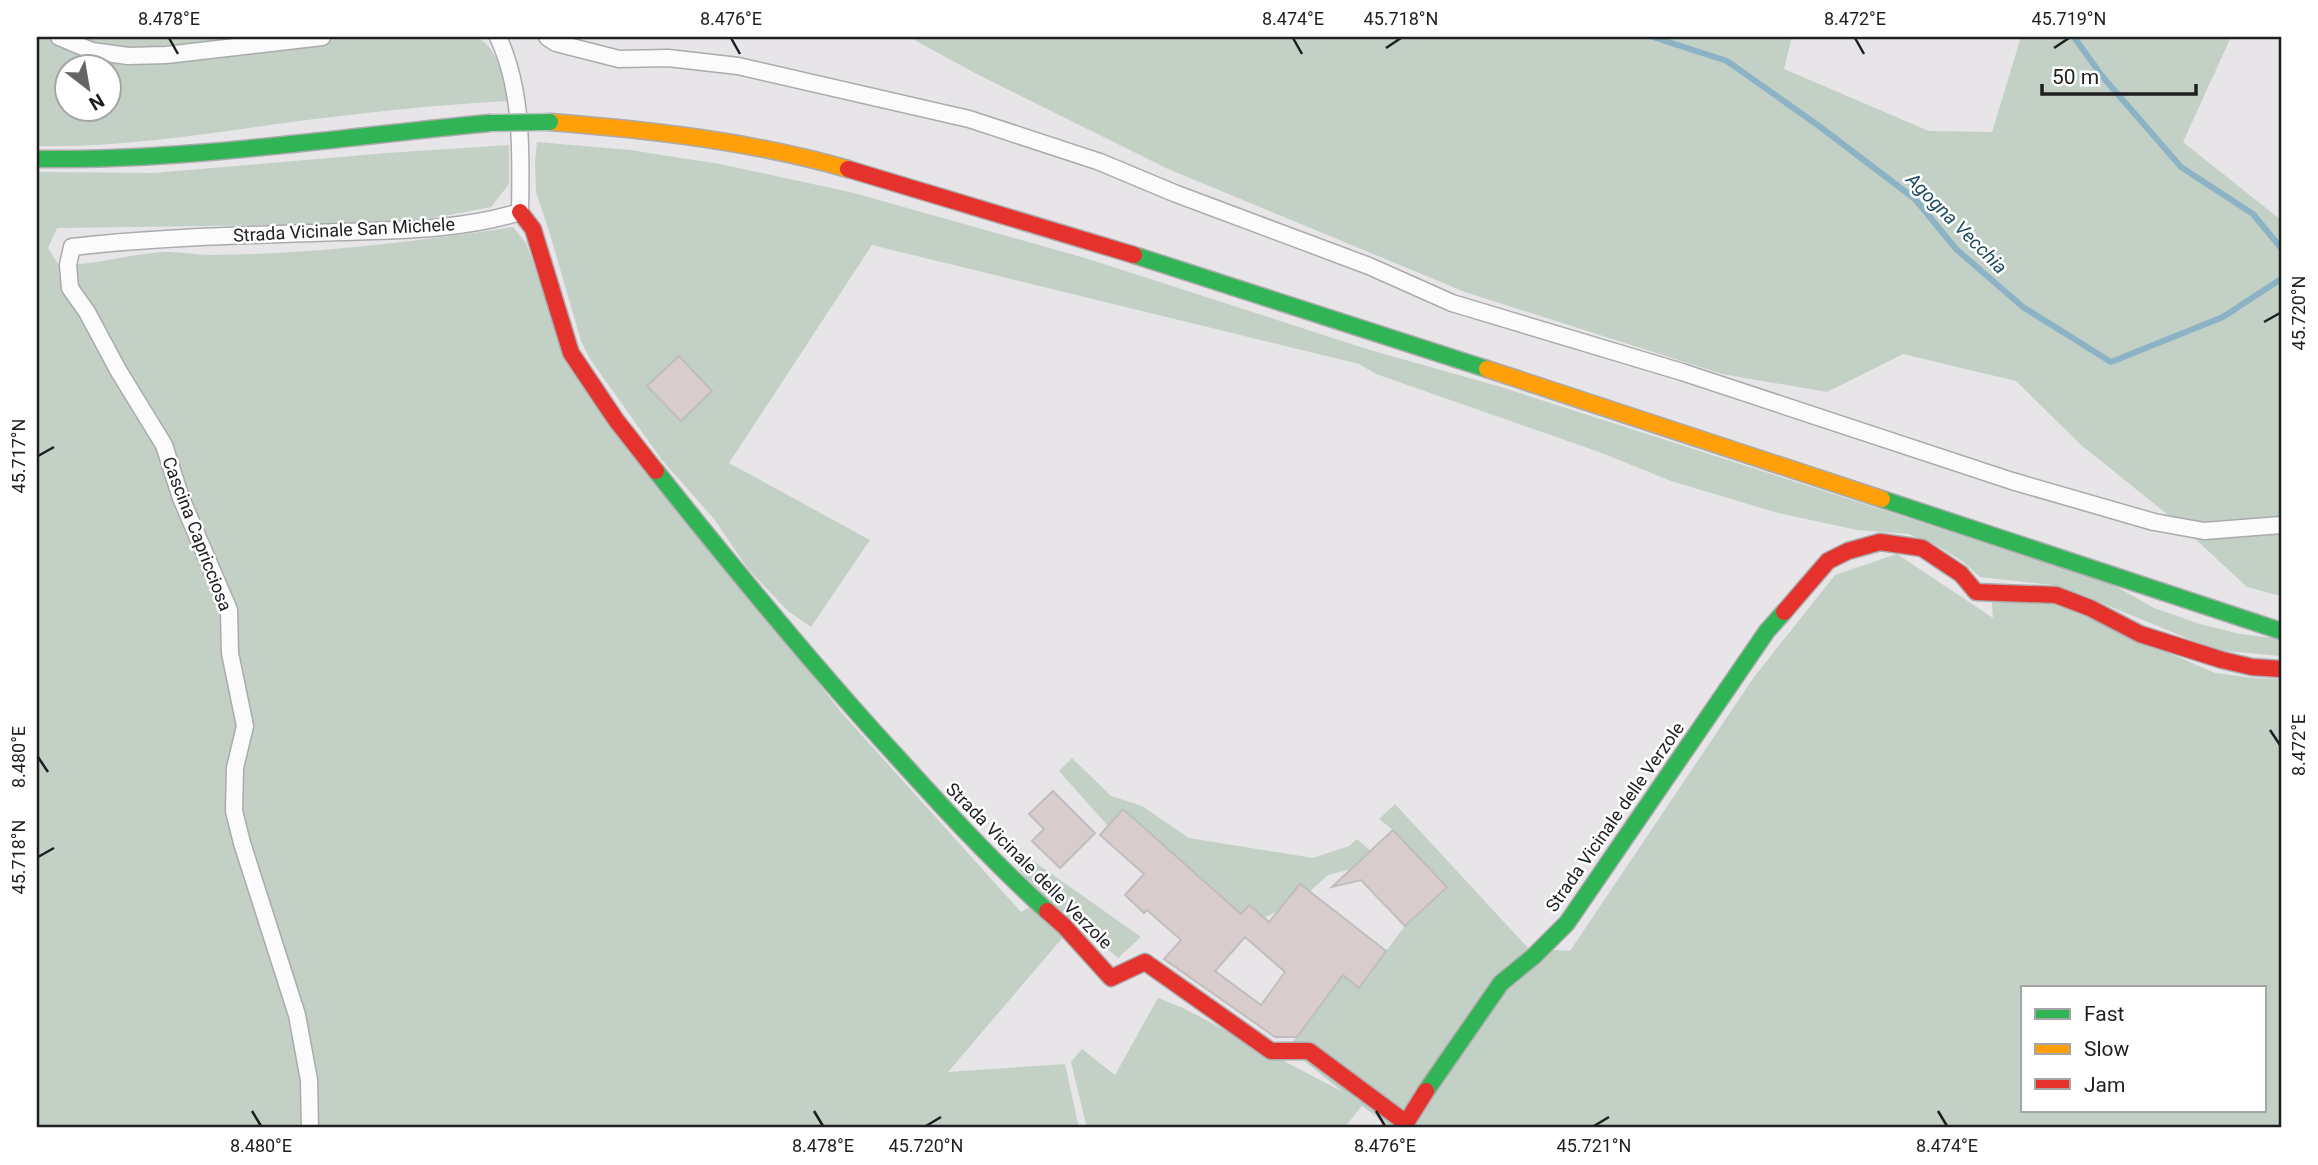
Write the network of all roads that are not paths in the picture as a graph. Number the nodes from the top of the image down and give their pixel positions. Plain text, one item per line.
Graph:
1 (59, 37) edge
2 (322, 37) edge
3 (498, 37) edge
4 (547, 37) edge
5 (37, 159) edge
6 (520, 212) junction
7 (72, 247) joint
8 (2281, 525) edge
9 (2281, 631) edge
10 (2281, 669) edge
11 (310, 1128) edge

1 - 2 street
3 - 6 street
4 - 8 street
5 - 9 street, bridge
6 - 7 street, Strada Vicinale San Michele
6 - 10 street, Strada Vicinale delle Verzole
7 - 11 street, Cascina Capricciosa

